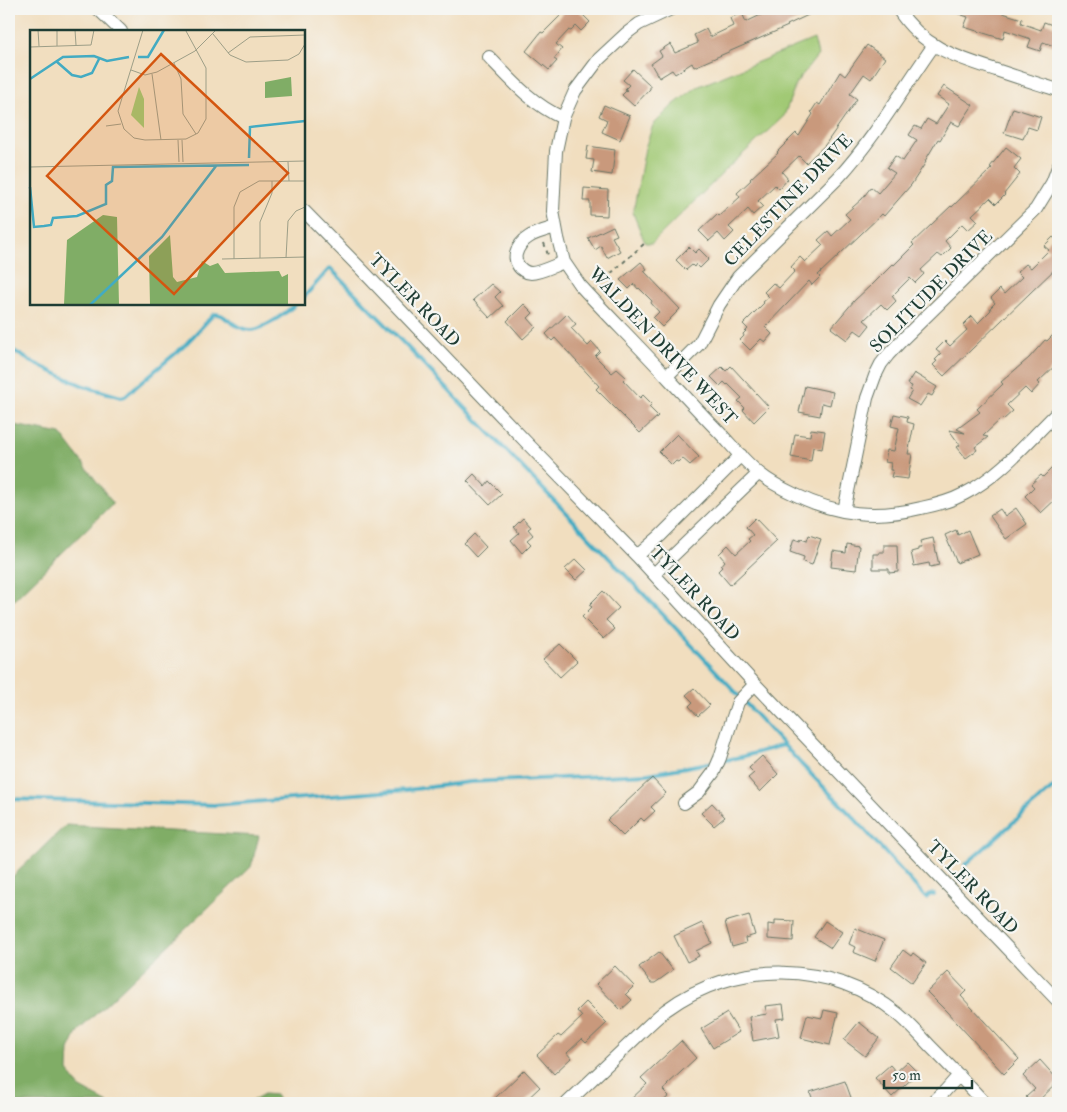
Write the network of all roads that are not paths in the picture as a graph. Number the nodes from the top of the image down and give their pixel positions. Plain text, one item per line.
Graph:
1 (98, 9) edge
2 (671, 9) edge
3 (898, 9) edge
4 (120, 30) edge
5 (934, 45) junction
6 (489, 57) dead end
7 (1058, 90) edge
8 (563, 118) junction
9 (1058, 167) edge
10 (305, 212) edge
11 (556, 227) junction
12 (564, 262) junction
13 (667, 376) junction
14 (1058, 412) edge
15 (741, 456) junction
16 (759, 473) junction
17 (844, 511) junction
18 (637, 556) junction
19 (654, 574) junction
20 (755, 684) junction
21 (684, 803) dead end
22 (1058, 1001) edge
23 (959, 1075) junction
24 (567, 1103) edge
25 (932, 1103) edge
26 (985, 1103) edge

1 - 4 street
2 - 8 street, WALDEN DRIVE WEST
3 - 5 street
5 - 7 street
5 - 13 street, CELESTINE DRIVE
6 - 8 street
8 - 11 street, WALDEN DRIVE WEST
9 - 17 street, SOLITUDE DRIVE
10 - 18 street, TYLER ROAD
11 - 12 street, WALDEN DRIVE WEST
11 - 12 street
12 - 13 street, WALDEN DRIVE WEST
13 - 15 street, WALDEN DRIVE WEST
14 - 17 street, WALDEN DRIVE WEST
15 - 16 street, WALDEN DRIVE WEST
15 - 18 street
16 - 17 street, WALDEN DRIVE WEST
16 - 19 street
18 - 19 street, TYLER ROAD
19 - 20 street, TYLER ROAD
20 - 21 street
20 - 22 street, TYLER ROAD
23 - 24 street
23 - 25 street
23 - 26 street

